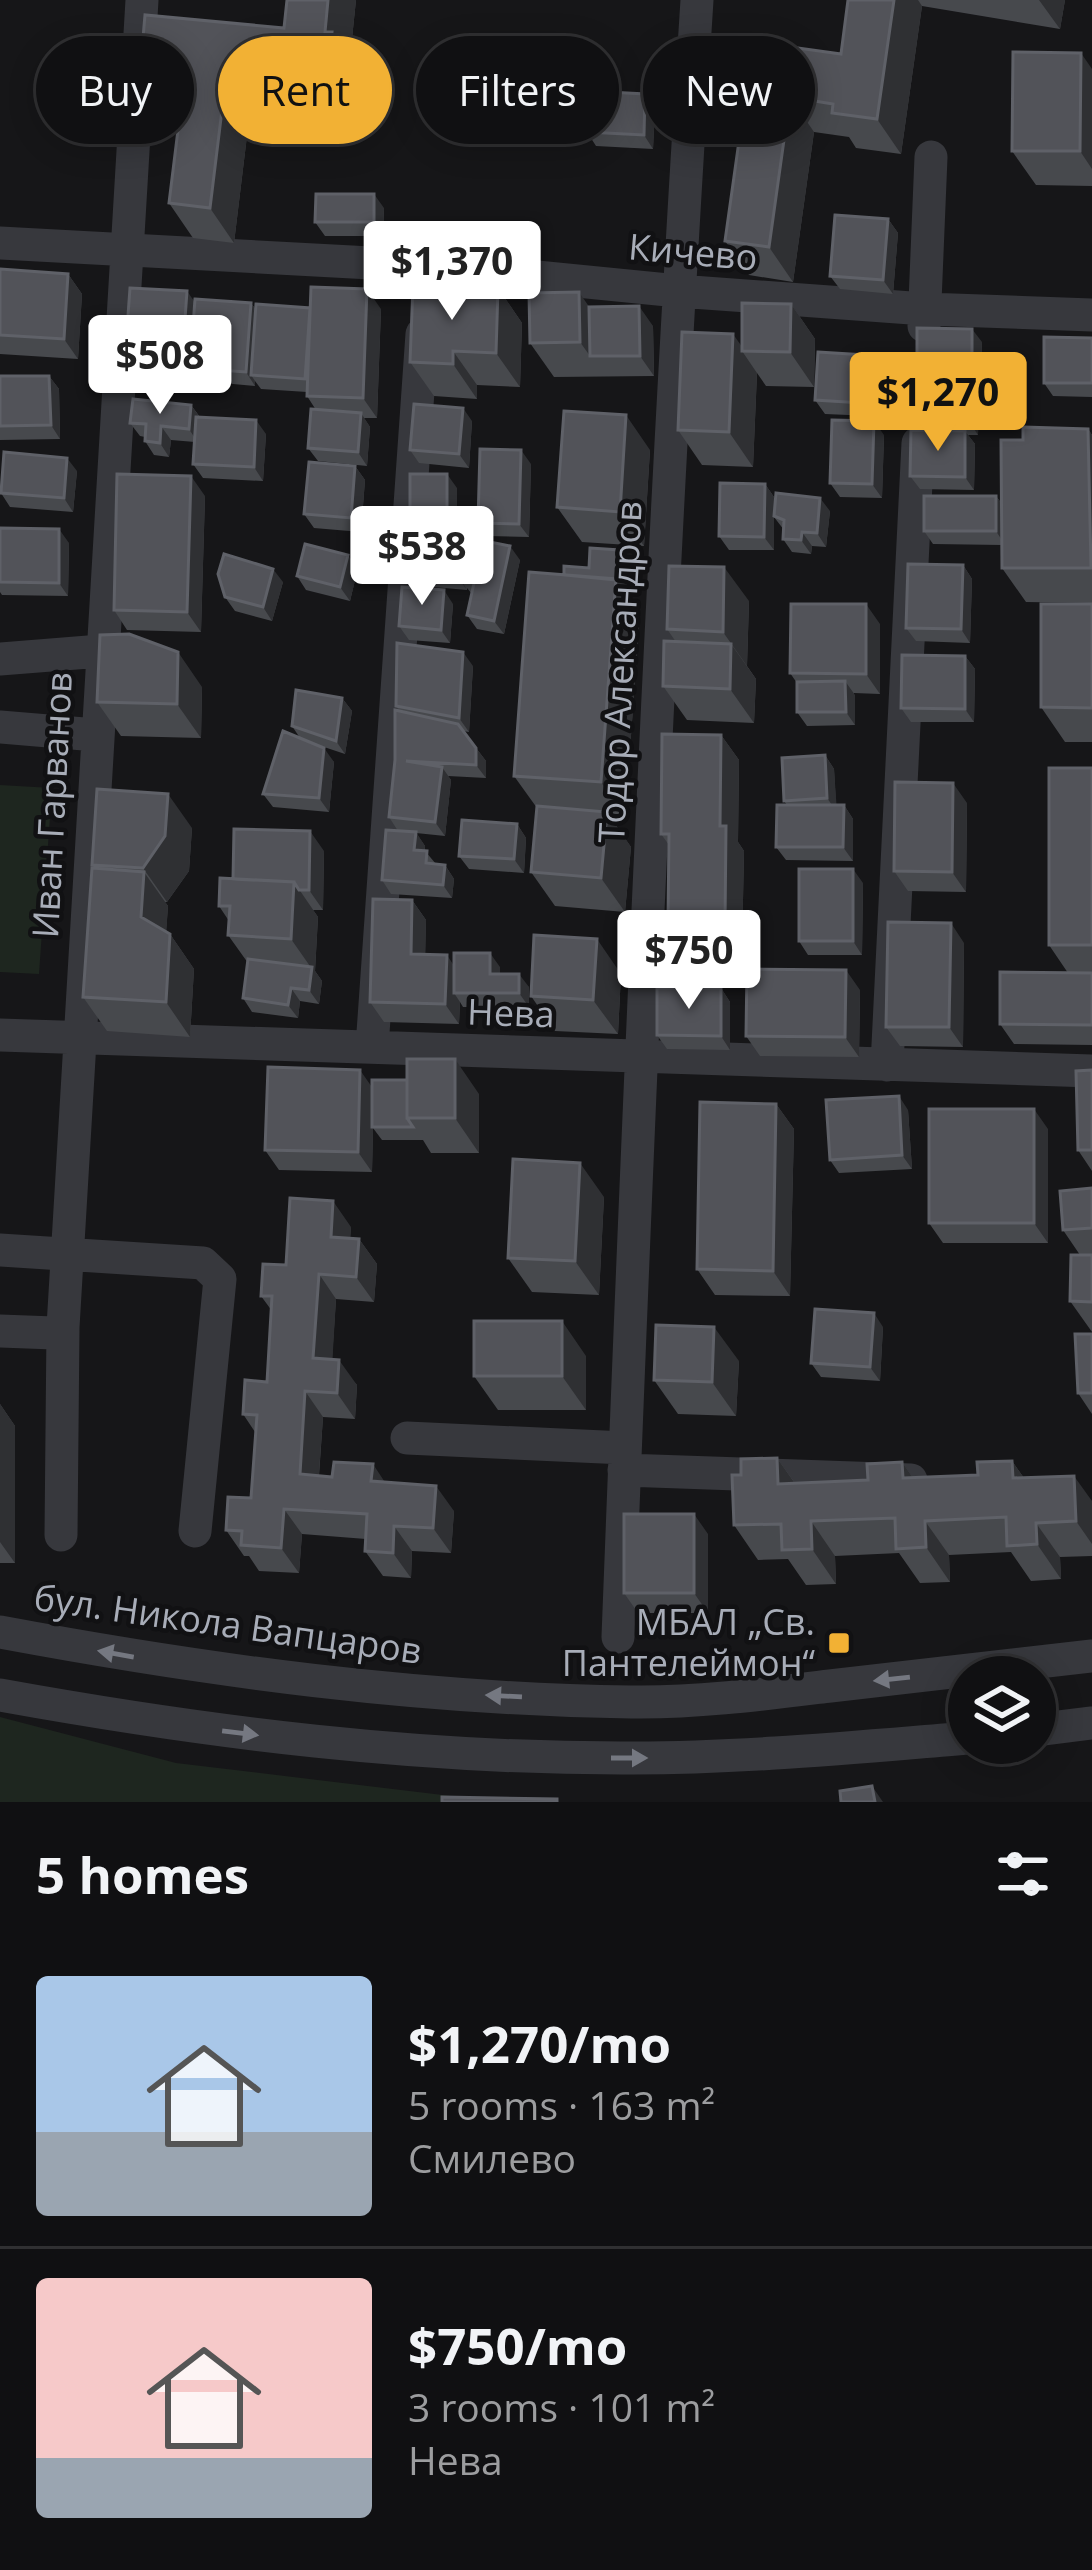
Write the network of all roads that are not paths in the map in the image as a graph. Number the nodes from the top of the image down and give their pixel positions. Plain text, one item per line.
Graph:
1 (142, 0) edge
2 (697, 0) edge
3 (931, 158) dead end
4 (0, 243) edge
5 (125, 248) junction
6 (425, 290) junction
7 (678, 291) junction
8 (925, 309) junction
9 (1092, 315) edge
10 (923, 356) edge
11 (920, 403) edge
12 (101, 650) junction
13 (0, 659) edge
14 (0, 727) edge
15 (96, 735) junction
16 (0, 1035) edge
17 (77, 1038) junction
18 (372, 1048) junction
19 (640, 1057) junction
20 (887, 1065) junction
21 (1092, 1071) edge
22 (0, 1250) edge
23 (67, 1255) junction
24 (62, 1328) junction
25 (0, 1330) edge
26 (407, 1438) dead end
27 (625, 1459) junction
28 (952, 1482) edge
29 (195, 1531) dead end
30 (61, 1535) dead end
31 (0, 1632) edge
32 (618, 1636) dead end
33 (1092, 1657) edge
34 (0, 1695) edge
35 (1092, 1723) edge
36 (1056, 1727) edge
37 (948, 1740) edge

1 - 5 street, Иван Гарванов
2 - 7 street, Тодор Александров
3 - 8 street
4 - 5 street, Кичево
5 - 6 street, Кичево
5 - 12 street, Иван Гарванов
6 - 7 street, Кичево
6 - 18 street
7 - 8 street, Кичево
7 - 19 street, Тодор Александров
8 - 9 street, Кичево
8 - 10 street
11 - 20 street
12 - 13 street
12 - 15 street, Иван Гарванов
14 - 15 street
15 - 17 street, Иван Гарванов
16 - 17 street, Нева
17 - 18 street, Нева
17 - 23 street, Иван Гарванов
18 - 19 street, Нева
19 - 20 street, Нева
19 - 27 street, Тодор Александров
20 - 21 street, Нева
22 - 23 street
23 - 24 street, Иван Гарванов
23 - 29 street
24 - 25 street
24 - 30 street, Иван Гарванов
26 - 27 street
27 - 28 street
27 - 32 street, Тодор Александров
33 -> 31 street, бул. Никола Вапцаров
34 -> 37 street
35 - 36 street

